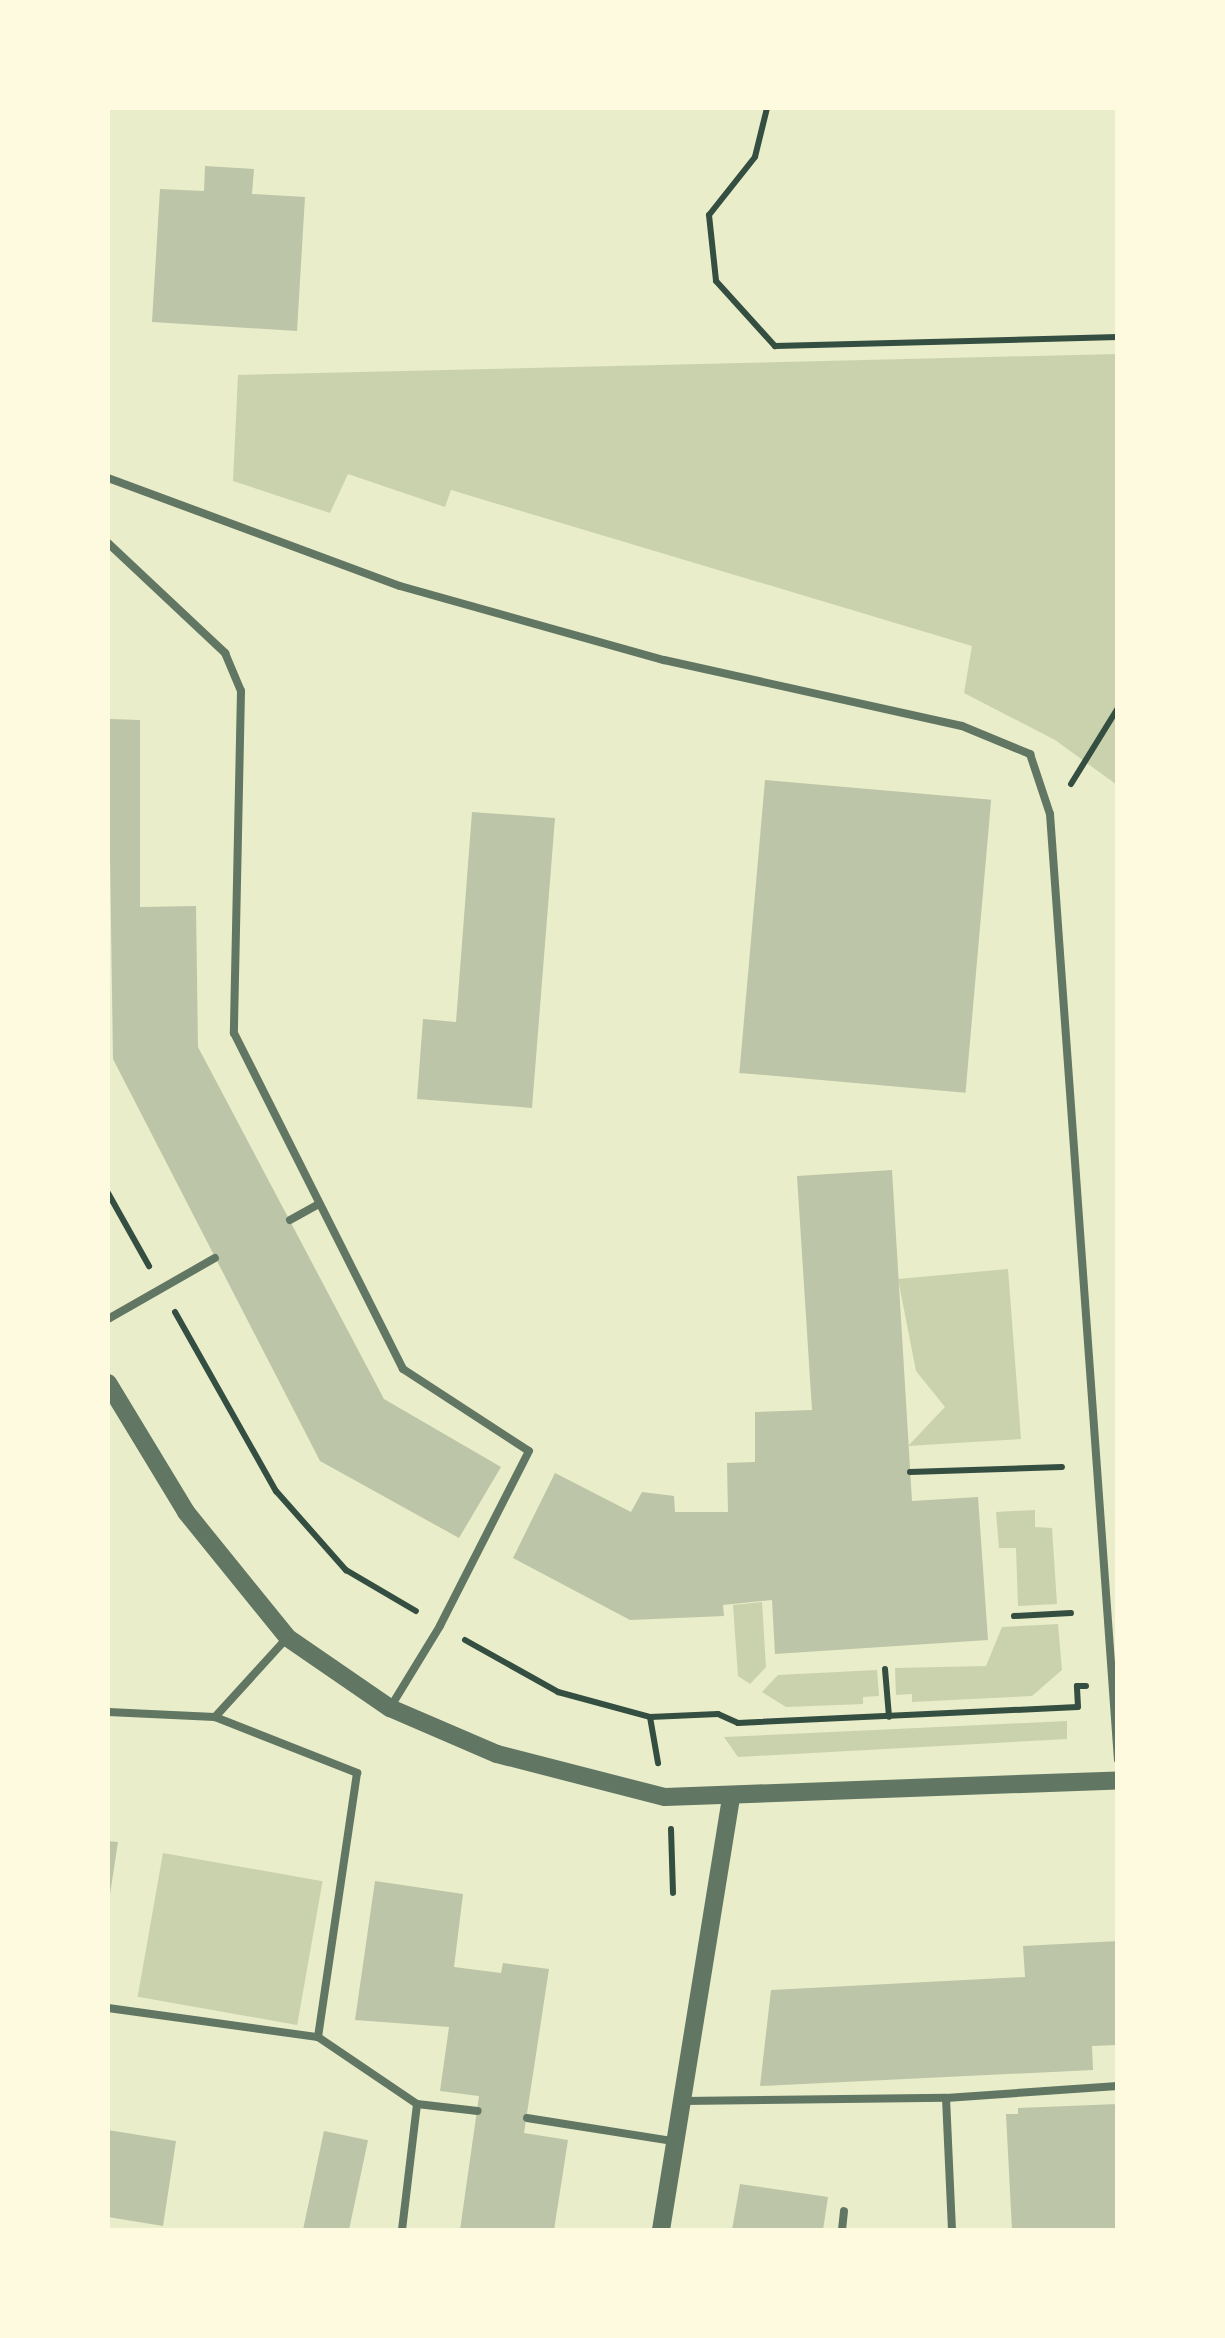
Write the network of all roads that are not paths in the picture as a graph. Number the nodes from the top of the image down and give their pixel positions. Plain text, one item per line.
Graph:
1 (108, 478) edge
2 (108, 543) edge
3 (320, 1204) junction
4 (290, 1220) dead end
5 (215, 1258) dead end
6 (108, 1319) edge
7 (108, 1383) edge
8 (288, 1638) junction
9 (390, 1708) junction
10 (108, 1712) edge
11 (215, 1717) junction
12 (1118, 1760) edge
13 (1118, 1780) edge
14 (731, 1799) junction
15 (108, 2008) edge
16 (318, 2037) junction
17 (1118, 2086) edge
18 (946, 2098) junction
19 (678, 2101) junction
20 (416, 2104) junction
21 (478, 2111) dead end
22 (527, 2118) dead end
23 (673, 2141) junction
24 (844, 2212) dead end
25 (402, 2230) edge
26 (661, 2230) edge
27 (842, 2230) edge
28 (952, 2230) edge

1 - 12 lane
2 - 3 lane
3 - 4 lane
3 - 9 lane
5 - 6 lane
7 - 8 street
8 - 9 street
8 - 11 lane
9 - 14 street
10 - 11 lane
11 - 16 lane
13 - 14 street
14 - 19 street
15 - 16 lane
16 - 20 lane
17 - 18 lane
18 - 19 lane
18 - 28 lane
19 - 23 street
20 - 21 lane
20 - 25 lane
22 - 23 lane
23 - 26 street
24 - 27 lane

